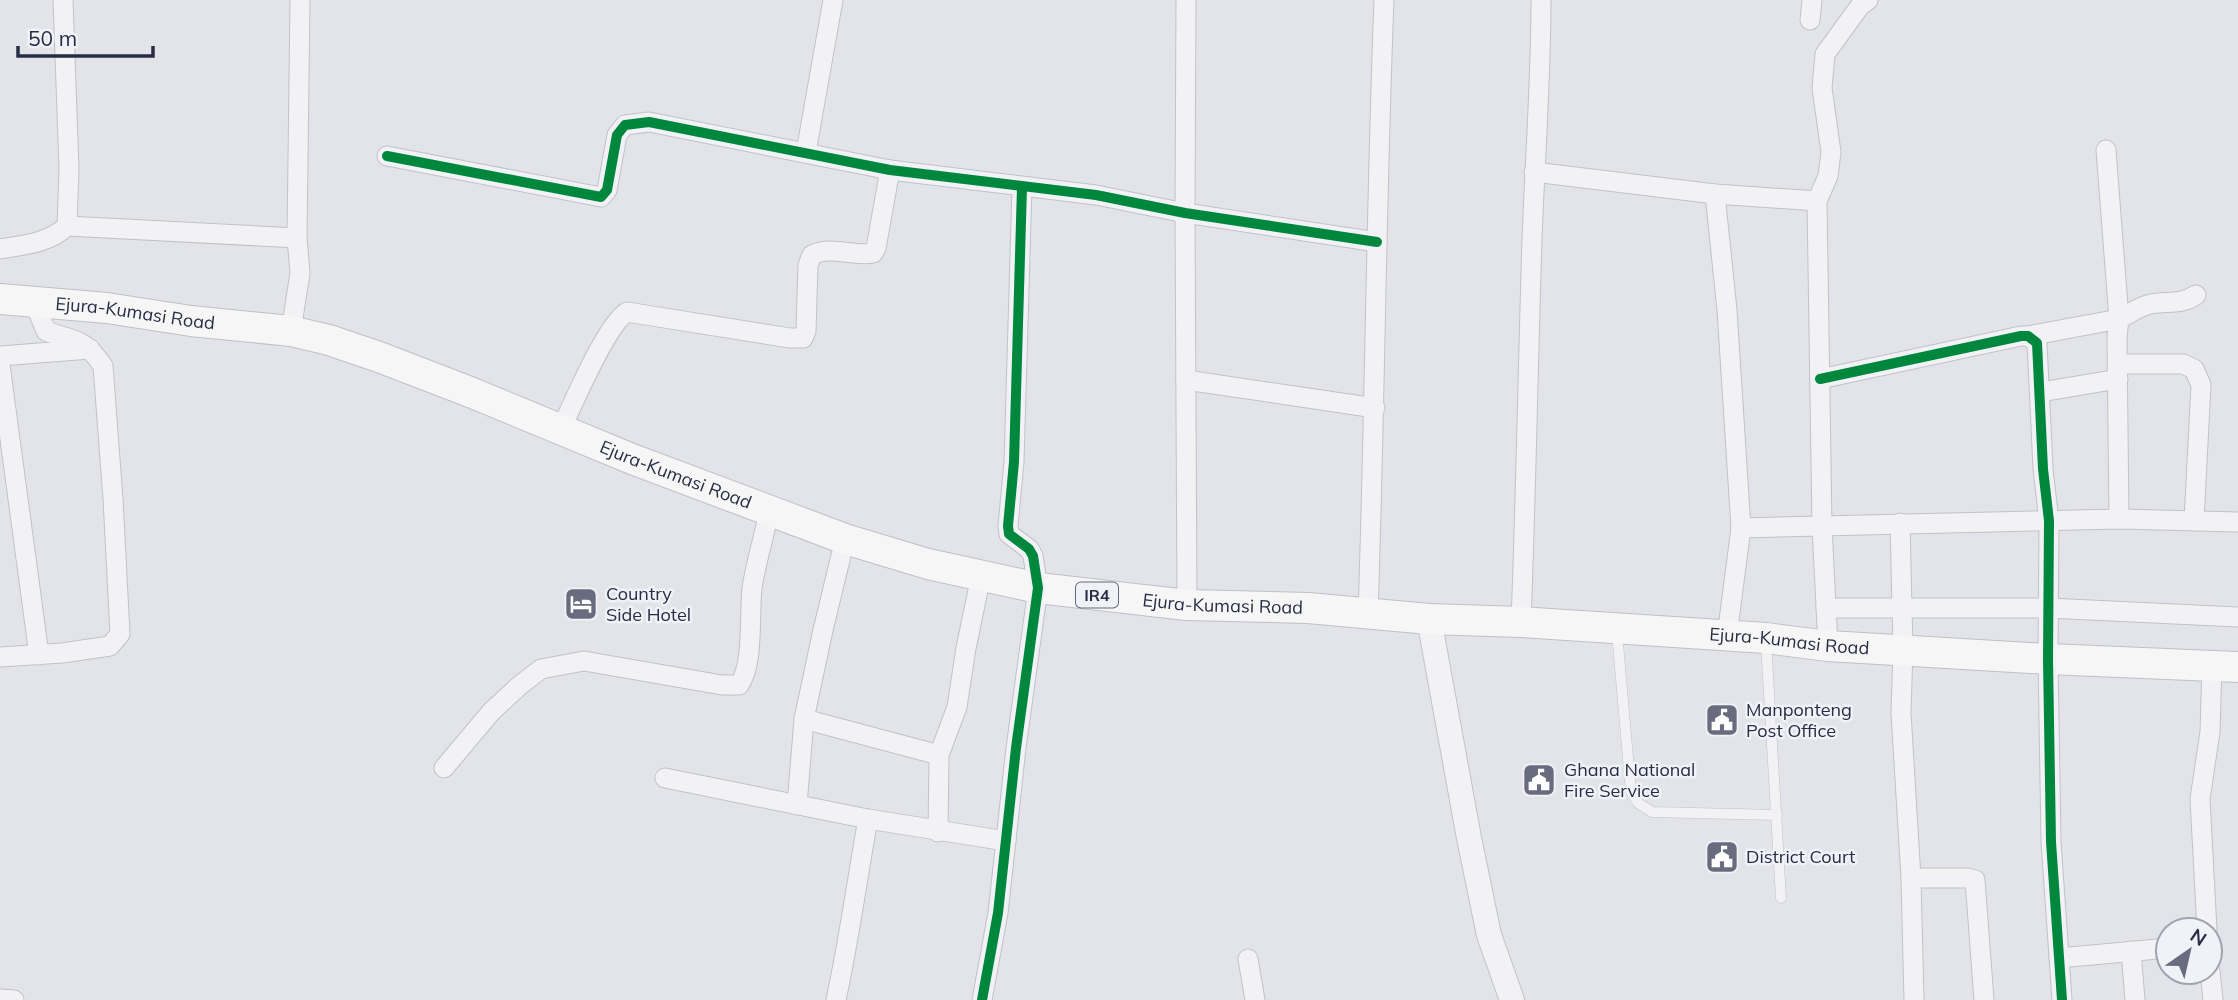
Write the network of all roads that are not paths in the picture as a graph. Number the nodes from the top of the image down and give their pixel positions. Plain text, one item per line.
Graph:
1 (63, 0) edge
2 (300, 0) edge
3 (833, 0) edge
4 (1186, 0) edge
5 (1384, 0) edge
6 (1541, 0) edge
7 (1812, 0) edge
8 (1868, 0) edge
9 (1810, 20) dead end
10 (2106, 150) dead end
11 (806, 152) junction
12 (387, 156) dead end
13 (890, 170) junction
14 (1534, 172) junction
15 (1022, 187) junction
16 (1715, 194) junction
17 (1817, 201) junction
18 (1185, 213) junction
19 (67, 226) junction
20 (297, 238) junction
21 (1377, 242) junction
22 (0, 249) edge
23 (2196, 295) dead end
24 (0, 299) edge
25 (34, 302) junction
26 (2119, 319) junction
27 (291, 331) junction
28 (2028, 336) junction
29 (91, 349) junction
30 (0, 356) edge
31 (0, 365) edge
32 (2118, 372) junction
33 (1820, 379) junction
34 (1186, 380) junction
35 (2041, 392) junction
36 (1375, 408) junction
37 (561, 429) junction
38 (769, 512) junction
39 (2119, 519) junction
40 (2049, 521) junction
41 (2194, 521) junction
42 (2238, 522) edge
43 (1900, 523) junction
44 (1822, 527) junction
45 (1741, 528) junction
46 (845, 539) junction
47 (981, 576) junction
48 (1038, 588) junction
49 (1187, 605) junction
50 (1826, 608) junction
51 (1902, 608) junction
52 (2048, 608) junction
53 (1368, 614) junction
54 (2238, 617) edge
55 (1429, 619) junction
56 (1521, 622) junction
57 (1617, 629) junction
58 (1727, 636) junction
59 (1766, 638) junction
60 (1828, 646) junction
61 (1903, 650) junction
62 (39, 654) junction
63 (0, 657) edge
64 (2048, 659) junction
65 (2225, 667) edge
66 (804, 719) junction
67 (939, 755) junction
68 (444, 768) dead end
69 (665, 778) dead end
70 (797, 805) junction
71 (1777, 815) junction
72 (868, 819) junction
73 (938, 832) junction
74 (1006, 841) junction
75 (1911, 878) junction
76 (1781, 898) dead end
77 (2206, 916) edge
78 (2154, 949) edge
79 (2131, 951) junction
80 (1248, 958) dead end
81 (2059, 958) junction
82 (0, 999) edge
83 (14, 1000) edge
84 (836, 1000) edge
85 (982, 1000) edge
86 (1255, 1000) edge
87 (1513, 1000) edge
88 (1914, 1000) edge
89 (1984, 1000) edge
90 (2062, 1000) edge
91 (2135, 1000) edge

1 - 19 street
2 - 20 street
3 - 11 street
4 - 18 street
5 - 21 street
6 - 14 street
7 - 9 street
8 - 17 street
10 - 26 street
11 - 12 street
11 - 13 street
13 - 15 street
13 - 37 street
14 - 16 street
14 - 56 street
15 - 18 street
15 - 48 street
16 - 17 street
16 - 45 street
17 - 33 street
18 - 21 street
18 - 34 street
19 - 20 street
19 - 22 street
20 - 27 street
21 - 36 street
23 - 26 street
24 - 25 main road, Ejura-Kumasi Road / IR4
25 - 27 main road, Ejura-Kumasi Road / IR4
25 - 29 street
26 - 28 street
26 - 32 street
27 - 37 main road, Ejura-Kumasi Road / IR4
28 - 33 street
28 - 35 street
29 - 30 street
29 - 62 street
31 - 62 street
32 - 35 street
32 - 39 street
32 - 41 street
33 - 44 street
34 - 36 street
34 - 49 street
35 - 40 street
36 - 53 street
37 - 38 main road, Ejura-Kumasi Road / IR4
38 - 46 main road, Ejura-Kumasi Road / IR4
38 - 68 street
39 - 40 street
39 - 41 street
40 - 43 street
40 - 52 street
41 - 42 street
43 - 44 street
43 - 51 street
44 - 45 street
44 - 50 street
45 - 58 street
46 - 47 main road, Ejura-Kumasi Road / IR4
46 - 66 street
47 - 48 main road, Ejura-Kumasi Road / IR4
47 - 67 street
48 - 49 main road, Ejura-Kumasi Road / IR4
48 - 74 street
49 - 53 main road, Ejura-Kumasi Road / IR4
50 - 51 street
50 - 60 street
51 - 52 street
51 - 61 street
52 - 54 street
52 - 64 street
53 - 55 main road, Ejura-Kumasi Road / IR4
55 - 56 main road, Ejura-Kumasi Road / IR4
55 - 87 street
56 - 57 main road, Ejura-Kumasi Road / IR4
57 - 58 main road, Ejura-Kumasi Road / IR4
57 - 71 lane
58 - 59 main road, Ejura-Kumasi Road / IR4
59 - 60 main road, Ejura-Kumasi Road / IR4
59 - 71 lane
60 - 61 main road, Ejura-Kumasi Road / IR4
61 - 64 main road, Ejura-Kumasi Road / IR4
61 - 75 street
62 - 63 street
64 - 65 main road, Ejura-Kumasi Road / IR4
64 - 81 street
65 - 77 street
66 - 67 street
66 - 70 street
67 - 73 street
69 - 70 street
70 - 72 street
71 - 76 lane
72 - 73 street
72 - 84 street
73 - 74 street
74 - 85 street
75 - 88 street
75 - 89 street
78 - 79 street
79 - 81 street
79 - 91 street
80 - 86 street
81 - 90 street
82 - 83 street

